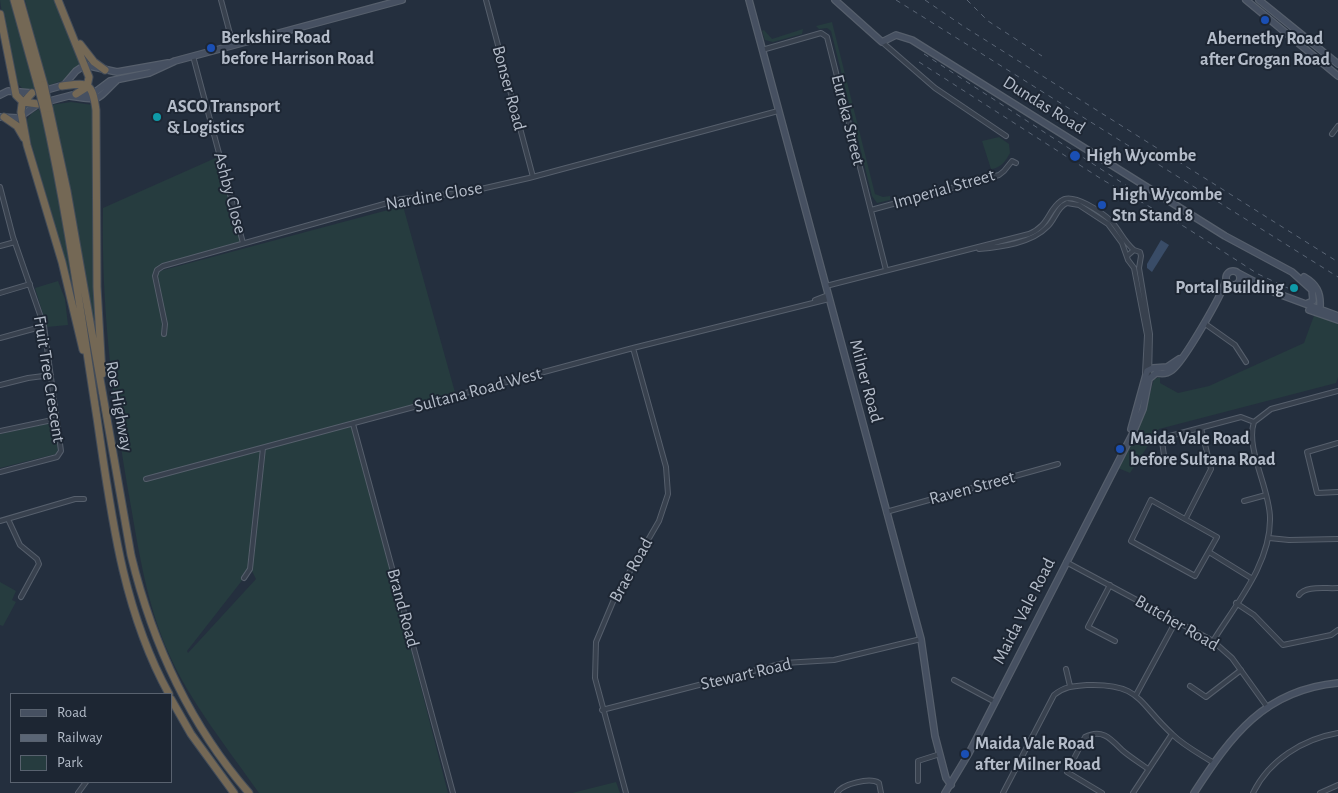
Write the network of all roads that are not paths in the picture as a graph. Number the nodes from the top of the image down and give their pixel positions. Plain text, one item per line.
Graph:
1 (14, 0) edge
2 (20, 0) edge
3 (58, 0) edge
4 (220, 0) edge
5 (402, 0) edge
6 (486, 0) edge
7 (749, 0) edge
8 (835, 0) edge
9 (1246, 0) edge
10 (1259, 0) edge
11 (387, 2) edge
12 (0, 14) edge
13 (74, 36) junction
14 (882, 42) junction
15 (233, 45) junction
16 (762, 50) junction
17 (193, 56) junction
18 (172, 63) junction
19 (1338, 64) edge
20 (85, 65) junction
21 (106, 70) junction
22 (1338, 76) edge
23 (88, 85) junction
24 (41, 86) junction
25 (62, 86) junction
26 (12, 92) junction
27 (32, 93) junction
28 (76, 94) junction
29 (0, 95) edge
30 (66, 96) junction
31 (97, 97) junction
32 (23, 102) junction
33 (38, 104) junction
34 (46, 108) junction
35 (778, 111) junction
36 (22, 116) junction
37 (2, 117) edge
38 (1338, 127) edge
39 (1332, 134) dead end
40 (1006, 136) dead end
41 (27, 145) junction
42 (1012, 160) dead end
43 (533, 177) junction
44 (0, 187) edge
45 (871, 210) junction
46 (15, 242) junction
47 (243, 243) junction
48 (0, 246) edge
49 (967, 250) junction
50 (1134, 250) junction
51 (1127, 256) junction
52 (1141, 260) junction
53 (1130, 263) junction
54 (886, 270) junction
55 (1292, 272) junction
56 (1238, 273) junction
57 (1226, 280) junction
58 (30, 284) junction
59 (1236, 285) junction
60 (1255, 285) junction
61 (826, 286) junction
62 (0, 292) edge
63 (1320, 293) junction
64 (828, 297) junction
65 (1314, 298) junction
66 (1217, 303) junction
67 (1306, 304) junction
68 (1316, 310) junction
69 (1326, 311) junction
70 (1338, 318) edge
71 (1204, 323) junction
72 (44, 326) junction
73 (164, 334) dead end
74 (0, 338) edge
75 (633, 348) junction
76 (1246, 362) dead end
77 (1151, 371) junction
78 (52, 375) junction
79 (0, 385) edge
80 (1338, 391) edge
81 (93, 392) junction
82 (104, 402) junction
83 (57, 419) junction
84 (1254, 422) junction
85 (353, 424) junction
86 (1201, 428) junction
87 (0, 432) edge
88 (1338, 443) edge
89 (263, 448) junction
90 (1164, 455) dead end
91 (1058, 464) dead end
92 (0, 472) edge
93 (146, 479) dead end
94 (1338, 492) edge
95 (1266, 495) junction
96 (84, 499) dead end
97 (1244, 501) dead end
98 (886, 512) junction
99 (1186, 518) junction
100 (8, 519) junction
101 (0, 521) edge
102 (1269, 538) junction
103 (1338, 539) edge
104 (1209, 552) junction
105 (1066, 562) junction
106 (244, 578) dead end
107 (1251, 578) junction
108 (1110, 585) junction
109 (1338, 588) edge
110 (1299, 594) dead end
111 (21, 597) dead end
112 (1236, 603) junction
113 (1176, 621) junction
114 (1338, 630) edge
115 (920, 639) junction
116 (1115, 641) dead end
117 (1213, 641) junction
118 (1066, 669) dead end
119 (1241, 670) junction
120 (954, 680) dead end
121 (1338, 683) edge
122 (1070, 686) junction
123 (1190, 686) dead end
124 (169, 693) edge
125 (1136, 694) junction
126 (172, 701) edge
127 (995, 702) junction
128 (1268, 708) junction
129 (602, 710) junction
130 (1338, 732) edge
131 (1172, 734) junction
132 (940, 754) junction
133 (1214, 763) junction
134 (1148, 769) junction
135 (918, 781) dead end
136 (952, 783) junction
137 (1338, 785) edge
138 (1005, 791) edge
139 (234, 793) edge
140 (249, 793) edge
141 (453, 793) edge
142 (626, 793) edge
143 (837, 793) edge
144 (881, 793) edge
145 (945, 793) edge
146 (1012, 793) edge
147 (1102, 793) edge
148 (1133, 793) edge
149 (1194, 793) edge
150 (1253, 793) edge
151 (1320, 793) edge

1 - 24 highway, Roe Highway
2 - 24 highway, Roe Highway
3 - 13 highway
4 - 15 street
5 - 11 main road
6 - 43 street, Bonser Road
7 - 16 main road, Milner Road
8 - 14 main road
9 - 22 main road
10 - 19 main road
11 - 15 main road
12 - 26 highway
13 - 20 highway
13 - 21 highway
14 - 40 street
14 - 55 main road, Dundas Road
15 - 17 main road
16 - 35 main road, Milner Road
16 - 45 street, Eureka Street
17 - 18 main road
17 - 47 street, Ashby Close
18 - 21 main road
18 - 31 main road
20 - 21 main road
20 - 23 highway
20 - 25 main road
23 - 25 highway
23 - 28 highway
23 - 31 highway
24 - 34 highway, Roe Highway, bridge
25 - 27 main road
26 - 27 main road
26 - 29 main road
26 - 32 highway
27 - 32 highway
28 - 30 main road
28 - 31 main road
30 - 31 main road
30 - 33 main road
31 - 82 highway
32 - 33 highway
32 - 36 highway
33 - 36 main road
34 - 81 highway, Roe Highway
34 - 82 highway, Roe Highway
35 - 43 street, Nardine Close
35 - 61 main road, Milner Road
36 - 37 main road
36 - 41 highway
37 - 41 highway
38 - 39 street
41 - 81 highway
42 - 45 street, Imperial Street
43 - 47 street, Nardine Close
44 - 46 street, Fruit Tree Crescent
45 - 54 street, Eureka Street
46 - 48 street
46 - 58 street, Fruit Tree Crescent
47 - 73 street, Nardine Close
49 - 50 street
49 - 51 street
49 - 54 street
50 - 51 street
50 - 52 street
51 - 53 street
52 - 53 street
52 - 77 street
53 - 77 street
54 - 61 street
55 - 63 main road, Dundas Road
55 - 65 main road, Dundas Road
56 - 57 main road
56 - 59 main road
56 - 60 main road
57 - 59 main road
57 - 66 main road
58 - 62 street
58 - 72 street, Fruit Tree Crescent
59 - 60 main road
59 - 66 main road
60 - 67 main road
60 - 68 main road
61 - 64 main road, Milner Road
63 - 68 main road
63 - 69 main road, Dundas Road
64 - 75 street, Sultana Road West
64 - 98 main road, Milner Road
65 - 67 main road
65 - 68 main road
66 - 71 main road
67 - 68 main road
68 - 69 main road
68 - 70 main road
69 - 70 main road
71 - 76 street
71 - 77 main road
72 - 74 street
72 - 78 street, Fruit Tree Crescent
75 - 85 street, Sultana Road West
75 - 129 street, Brae Road
77 - 105 main road, Maida Vale Road
78 - 79 street
78 - 83 street, Fruit Tree Crescent
80 - 84 street
81 - 124 highway, Roe Highway
82 - 140 highway, Roe Highway
83 - 87 street
83 - 92 street, Fruit Tree Crescent
84 - 86 street
84 - 95 street
85 - 89 street, Sultana Road West
85 - 141 street, Brand Road
86 - 90 street
86 - 99 street
88 - 94 street
89 - 93 street, Sultana Road West
89 - 106 street
91 - 98 street, Raven Street
95 - 97 street
95 - 102 street
96 - 100 street
98 - 115 main road, Milner Road
99 - 104 street
99 - 104 street
100 - 101 street
100 - 111 street
102 - 103 street
102 - 107 street
104 - 107 street
105 - 108 street, Butcher Road
105 - 127 main road, Maida Vale Road
107 - 112 street
108 - 113 street, Butcher Road
108 - 116 street
109 - 110 street
112 - 114 street
112 - 117 street
113 - 117 street, Butcher Road
113 - 125 street
115 - 129 street, Stewart Road
115 - 132 main road, Milner Road
117 - 119 street, Butcher Road
118 - 122 street
119 - 123 street
119 - 128 street, Butcher Road
120 - 127 street
121 - 128 main road
122 - 125 street
122 - 138 street
125 - 131 street
126 - 139 highway
127 - 136 main road, Maida Vale Road
128 - 133 main road
129 - 142 street, Brae Road
130 - 150 street
131 - 133 street
131 - 134 street
132 - 135 street
132 - 136 main road, Milner Road
133 - 149 main road
134 - 147 street
134 - 148 street
136 - 145 main road, Maida Vale Road
137 - 151 street
138 - 146 street
143 - 144 street

